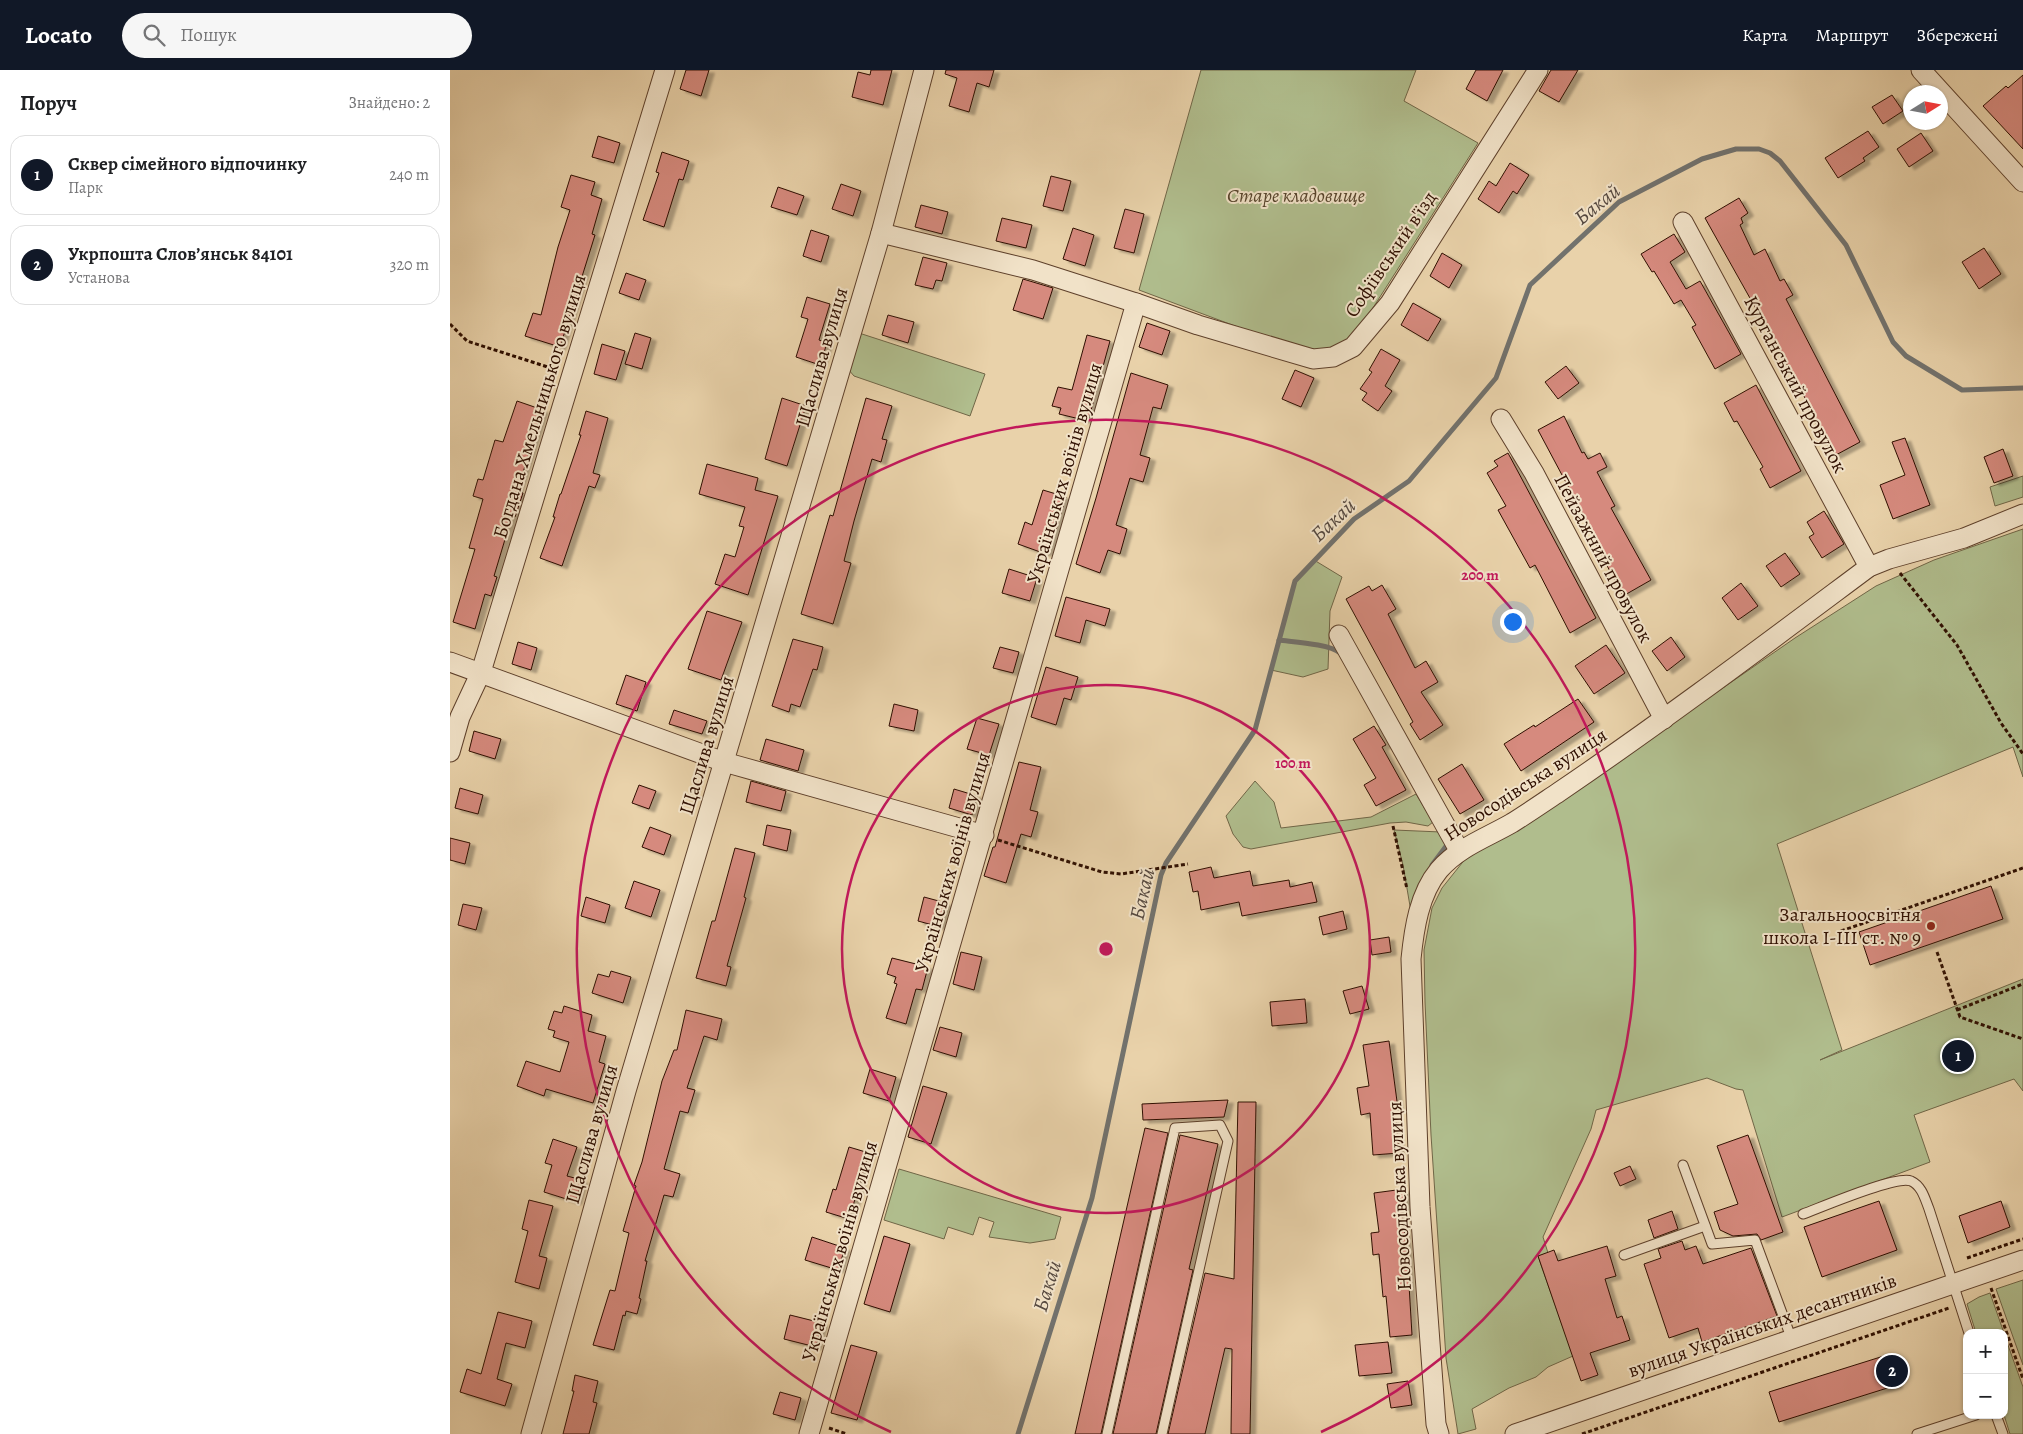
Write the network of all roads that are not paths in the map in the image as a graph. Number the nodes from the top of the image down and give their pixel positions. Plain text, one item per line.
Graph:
1 (665, 70) edge
2 (924, 70) edge
3 (1538, 70) edge
4 (1921, 70) edge
5 (2023, 182) edge
6 (1683, 222) dead end
7 (881, 233) junction
8 (1136, 303) junction
9 (1501, 419) dead end
10 (2023, 514) edge
11 (1869, 567) junction
12 (1339, 635) dead end
13 (450, 662) edge
14 (481, 672) junction
15 (1664, 719) junction
16 (450, 752) edge
17 (724, 762) junction
18 (984, 835) junction
19 (1459, 850) junction
20 (1683, 1165) dead end
21 (1804, 1214) dead end
22 (1705, 1226) junction
23 (1624, 1255) dead end
24 (2023, 1260) edge
25 (1953, 1283) junction
26 (1968, 1329) edge
27 (1792, 1340) junction
28 (1964, 1419) edge
29 (1997, 1419) edge
30 (531, 1434) edge
31 (809, 1434) edge
32 (1107, 1434) edge
33 (1162, 1434) edge
34 (1439, 1434) edge
35 (1515, 1434) edge
36 (1917, 1434) edge
37 (2003, 1434) edge

1 - 14 street, Богдана Хмельницького вулиця
2 - 7 street, Щаслива вулиця
3 - 8 street, Софіївський в'їзд
4 - 5 street
6 - 11 street, Курганський провулок
7 - 8 street, Софіївський в'їзд
7 - 17 street, Щаслива вулиця
8 - 18 street, Українських воїнів вулиця
9 - 15 street, Пейзажний провулок
10 - 11 street, Новосодівська вулиця
11 - 15 street, Новосодівська вулиця
12 - 19 street
13 - 14 street
14 - 16 street, Богдана Хмельницького вулиця
14 - 17 street
15 - 19 street, Новосодівська вулиця
17 - 18 street
17 - 30 street, Щаслива вулиця
18 - 31 street, Українських воїнів вулиця
19 - 34 street, Новосодівська вулиця
20 - 22 lane
21 - 25 lane
22 - 23 lane
22 - 27 lane
24 - 25 street, вулиця Українських десантників
25 - 26 lane
25 - 27 street, вулиця Українських десантників
27 - 35 street, вулиця Українських десантників
28 - 36 lane
29 - 37 lane
32 - 33 lane

